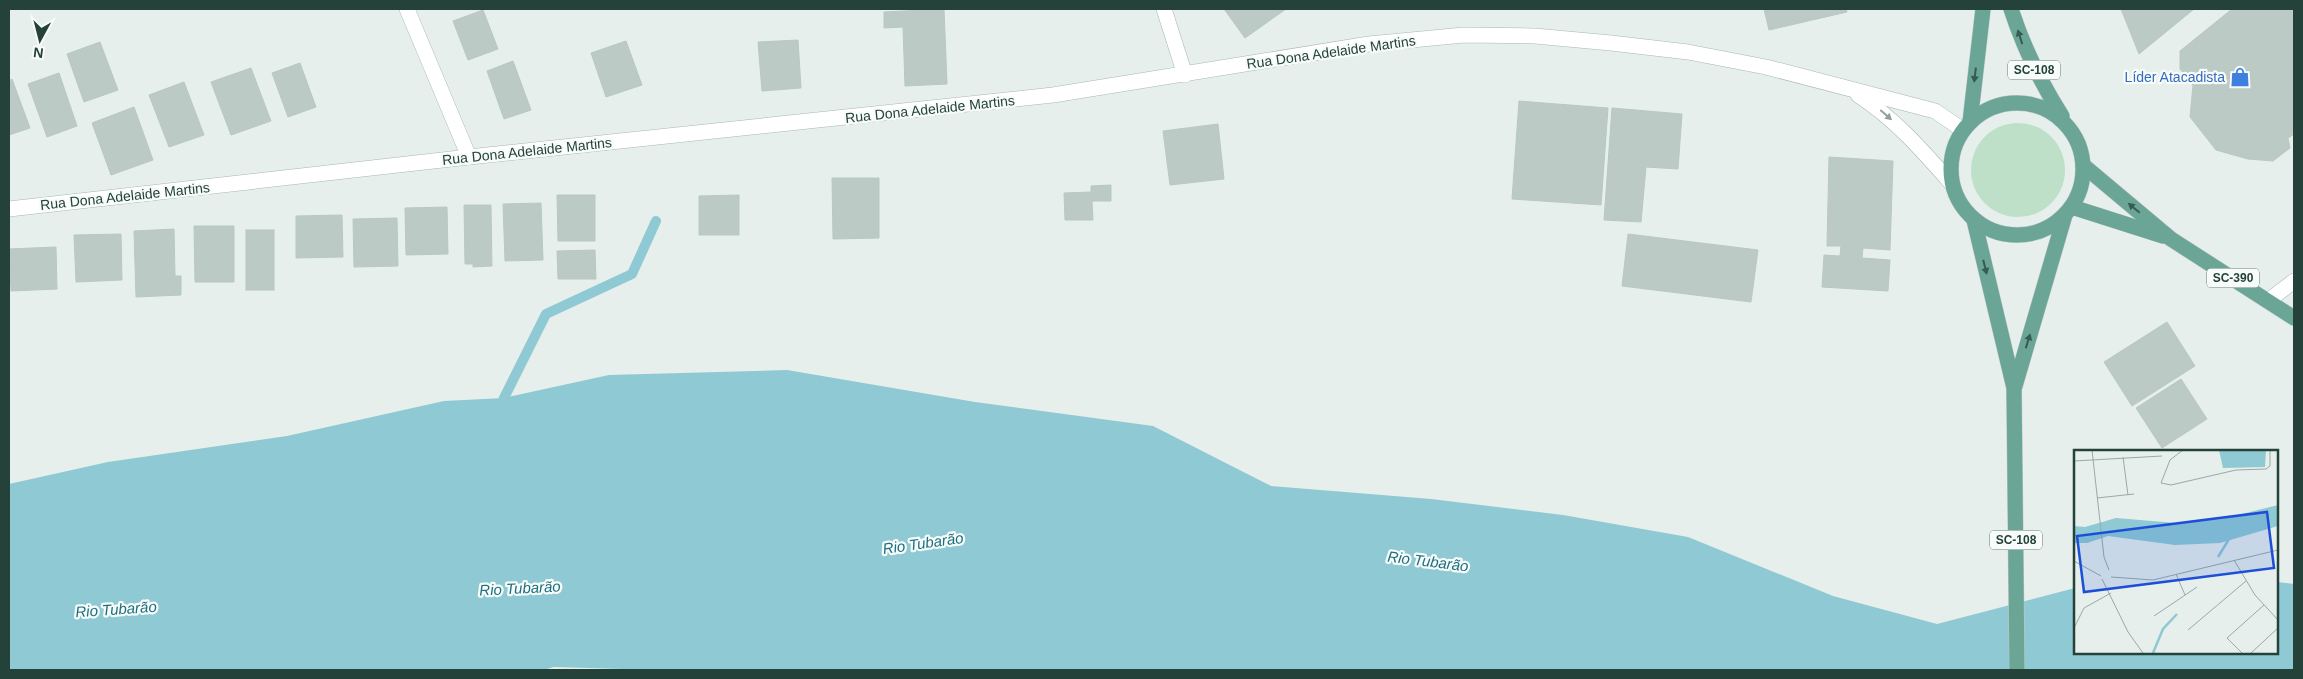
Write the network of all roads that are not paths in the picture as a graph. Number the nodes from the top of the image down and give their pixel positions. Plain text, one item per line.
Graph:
1 (407, 9) edge
2 (1164, 9) edge
3 (1983, 9) edge
4 (2011, 9) edge
5 (1185, 74) junction
6 (1846, 87) junction
7 (1966, 126) junction
8 (2068, 126) junction
9 (469, 157) junction
10 (2084, 166) junction
11 (1951, 183) junction
12 (9, 208) edge
13 (2069, 211) junction
14 (1974, 220) junction
15 (2172, 239) junction
16 (2294, 281) edge
17 (2268, 300) junction
18 (2294, 318) edge
19 (2014, 388) junction
20 (2017, 670) edge

1 - 9 street
2 - 5 street
3 -> 7 main road
8 -> 4 main road, SC-108
5 - 6 street, Rua Dona Adelaide Martins
5 - 9 street, Rua Dona Adelaide Martins
6 - 7 street, Rua Dona Adelaide Martins
6 -> 11 street, Rua Dona Adelaide Martins
7 - 8 main road
7 - 11 main road
8 - 10 main road
9 - 12 street, Rua Dona Adelaide Martins
10 - 13 main road
15 -> 10 main road, SC-390
11 - 14 main road
13 - 14 main road
13 - 15 main road, SC-390
19 -> 13 main road, SC-108
14 -> 19 main road, SC-108
15 - 17 main road, SC-390
16 - 17 street
17 - 18 main road, SC-390
19 - 20 main road, SC-108

